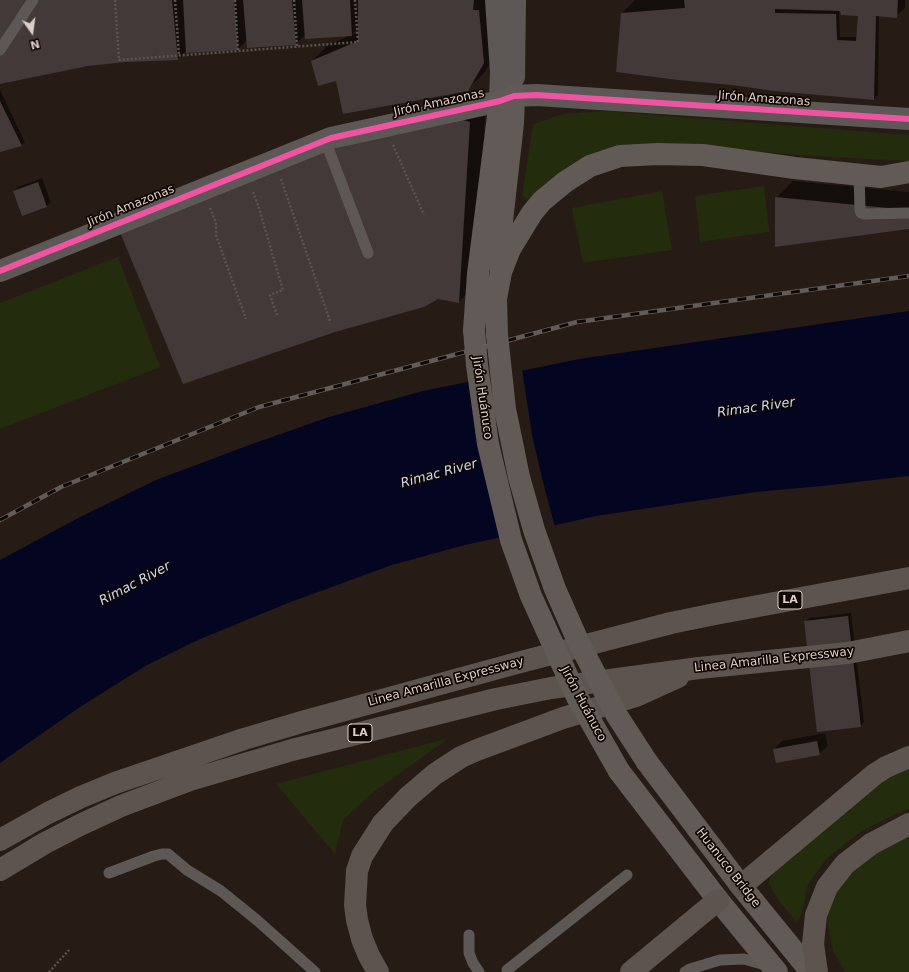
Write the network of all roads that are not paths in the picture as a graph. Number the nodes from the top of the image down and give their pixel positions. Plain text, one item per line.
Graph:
1 (32, 0) edge
2 (496, 0) edge
3 (515, 0) edge
4 (0, 50) edge
5 (507, 98) junction
6 (909, 119) edge
7 (325, 140) junction
8 (909, 172) edge
9 (859, 175) junction
10 (881, 177) junction
11 (909, 188) edge
12 (909, 213) edge
13 (368, 253) dead end
14 (0, 271) edge
15 (502, 272) junction
16 (909, 578) edge
17 (909, 641) edge
18 (699, 668) junction
19 (909, 757) edge
20 (647, 762) joint
21 (909, 824) edge
22 (0, 840) edge
23 (0, 870) edge
24 (109, 873) dead end
25 (627, 875) dead end
26 (741, 886) junction
27 (718, 900) junction
28 (468, 935) dead end
29 (775, 969) edge
30 (507, 971) edge
31 (315, 972) edge
32 (378, 972) edge
33 (479, 972) edge
34 (631, 972) edge
35 (685, 972) edge
36 (811, 972) edge
37 (817, 972) edge

1 - 4 lane
2 - 5 street, Jirón Huánuco
3 - 5 street, Jirón Huánuco
5 - 6 street, Jirón Amazonas
5 - 7 street, Jirón Amazonas
5 - 15 main road, Jirón Huánuco
5 - 27 main road, Jirón Huánuco, bridge
7 - 13 lane
7 - 14 street, Jirón Amazonas
8 - 10 main road
9 - 10 main road
9 - 12 lane
9 - 15 main road
10 - 11 main road
15 - 20 main road, Jirón Huánuco, bridge
16 - 22 highway, Linea Amarilla Expressway / LA
17 - 18 highway, Linea Amarilla Expressway / LA
18 - 23 highway, Linea Amarilla Expressway / LA
18 - 32 highway
19 - 26 highway
20 - 26 main road, Huanuco Bridge
21 - 37 highway
24 - 31 lane
25 - 30 lane
26 - 36 main road, Huanuco Bridge
27 - 29 main road
27 - 34 highway
28 - 33 lane
29 - 35 lane

